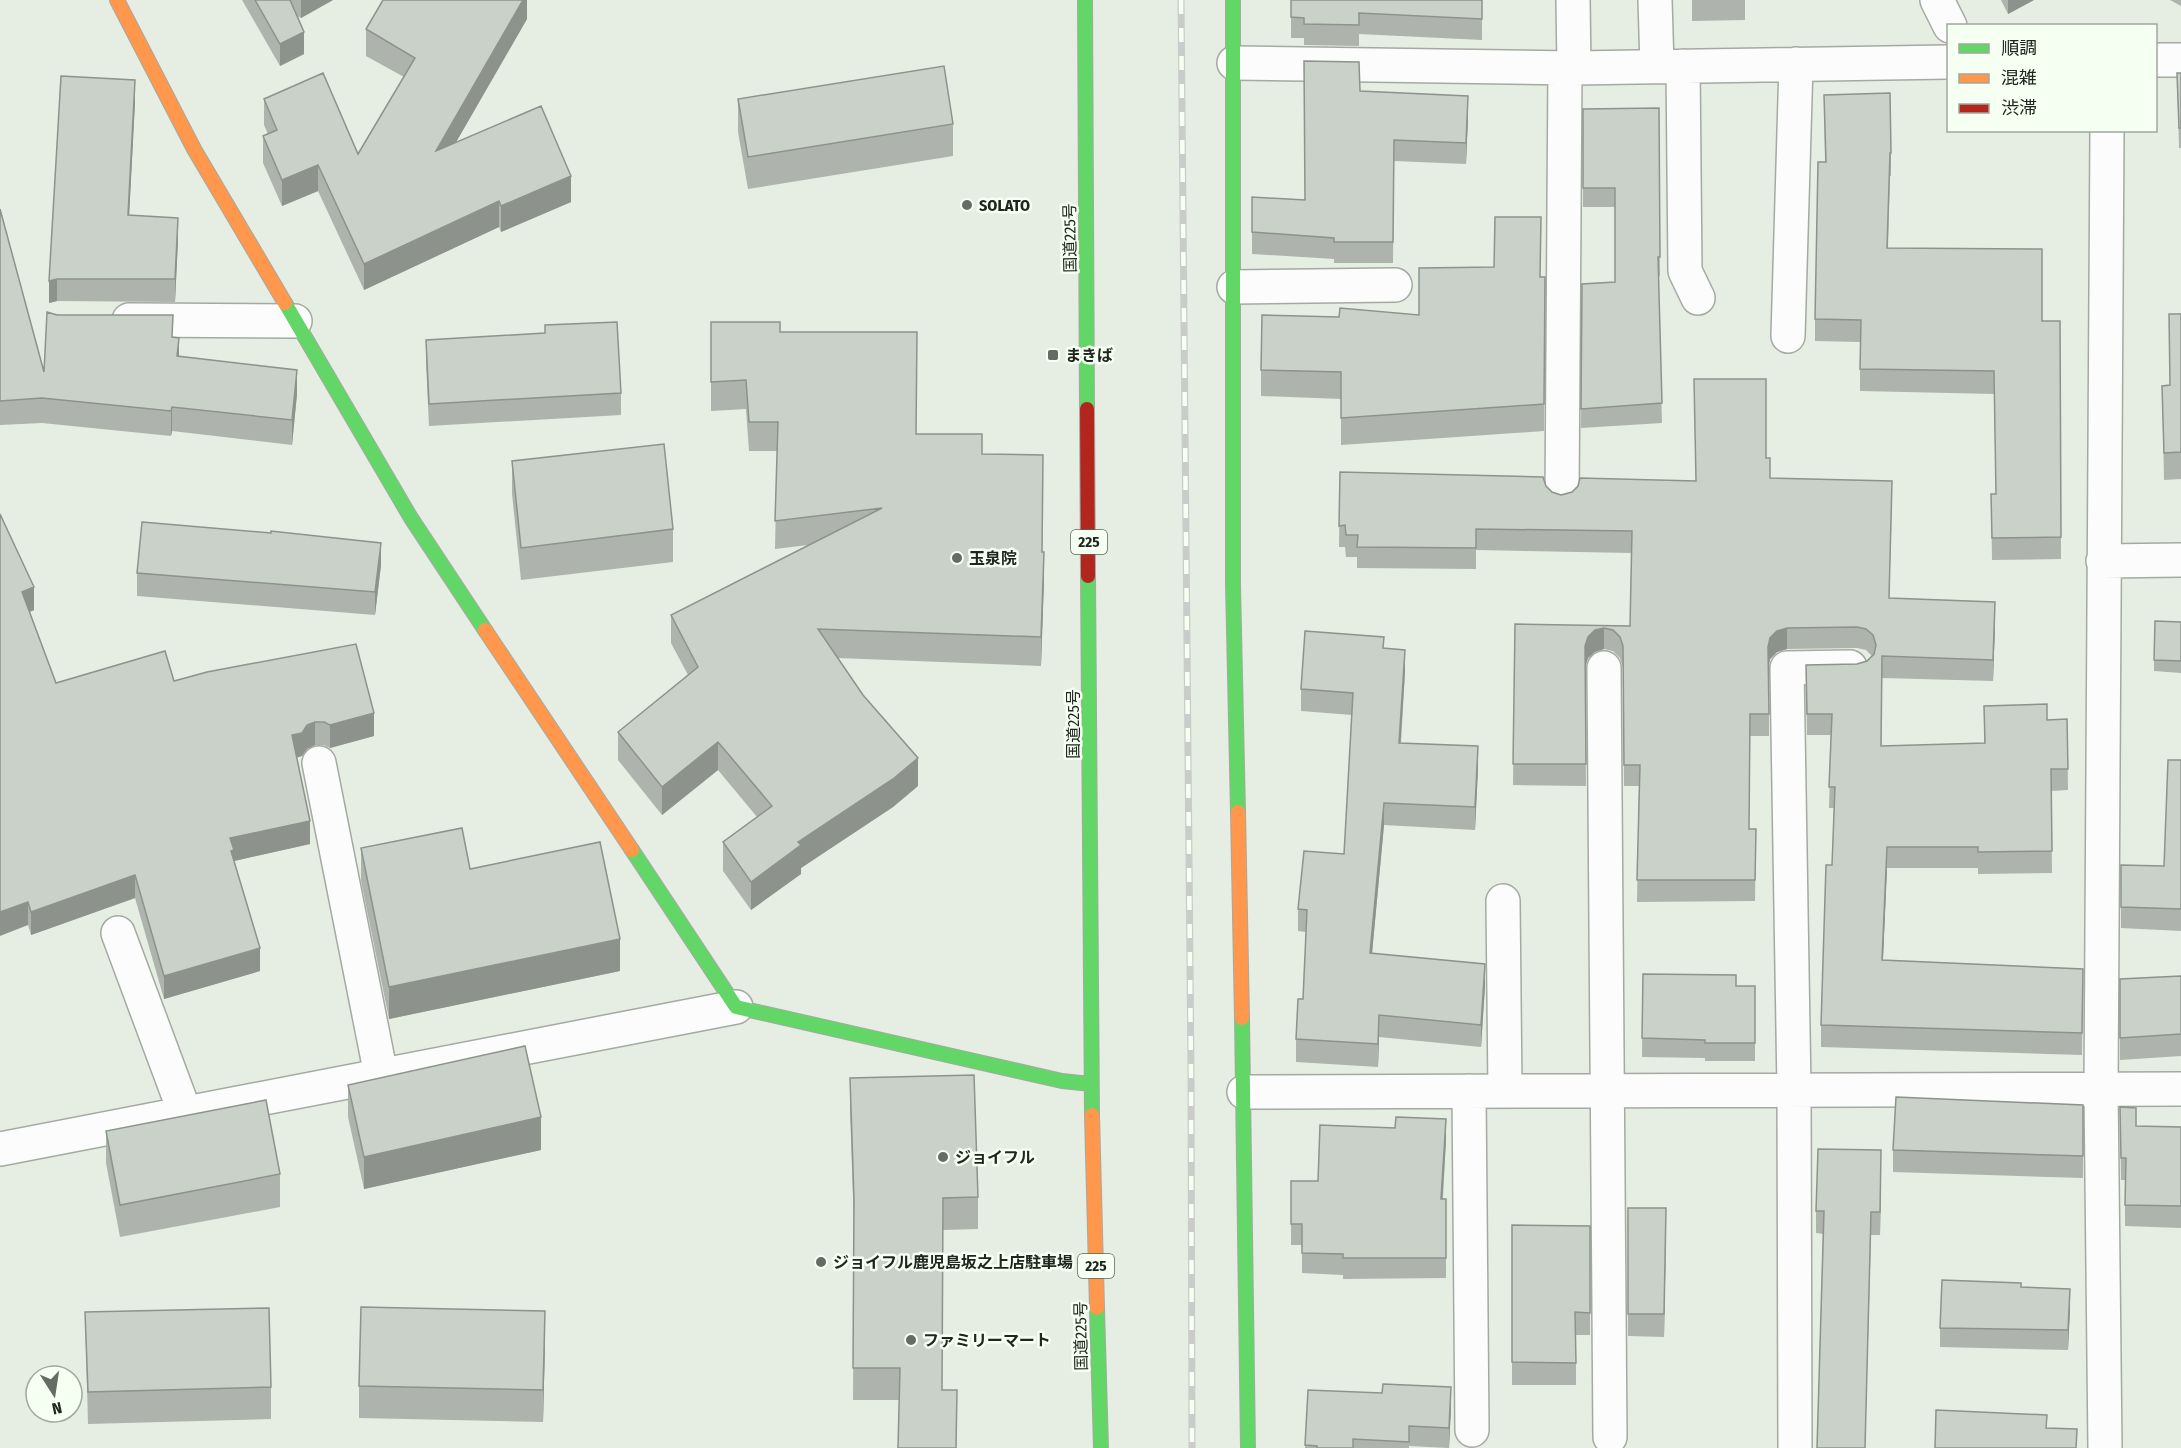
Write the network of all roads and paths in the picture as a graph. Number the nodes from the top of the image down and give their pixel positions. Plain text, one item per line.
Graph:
1 (117, 0) edge
2 (1084, 0) edge
3 (1233, 0) edge
4 (1573, 0) edge
5 (1656, 0) edge
6 (1937, 0) edge
7 (1949, 24) edge
8 (2157, 60) edge
9 (2181, 60) edge
10 (1947, 62) edge
11 (1234, 63) junction
12 (1796, 64) junction
13 (1670, 66) junction
14 (1570, 68) junction
15 (2107, 132) edge
16 (1395, 285) dead end
17 (1234, 287) junction
18 (1698, 298) dead end
19 (104, 320) edge
20 (295, 321) junction
21 (1788, 336) dead end
22 (1562, 498) edge
23 (2181, 560) edge
24 (2103, 561) junction
25 (1857, 667) edge
26 (1604, 668) dead end
27 (319, 763) dead end
28 (1503, 901) dead end
29 (118, 933) dead end
30 (736, 1007) junction
31 (381, 1075) junction
32 (1091, 1084) junction
33 (2101, 1088) junction
34 (1794, 1089) junction
35 (2181, 1089) edge
36 (1608, 1090) junction
37 (1469, 1091) junction
38 (1505, 1091) junction
39 (1244, 1092) junction
40 (185, 1113) junction
41 (0, 1149) edge
42 (1472, 1430) dead end
43 (1610, 1437) dead end
44 (1101, 1448) edge
45 (1248, 1448) edge
46 (1795, 1448) edge
47 (2105, 1448) edge

1 - 20 main road
2 - 32 main road, 国道225号 / 225
3 - 11 main road
4 - 14 street
5 - 13 street
6 - 7 street
8 - 9 street
10 - 12 street
11 - 14 street
11 - 17 main road
12 - 13 street
12 - 21 street
13 - 14 street
13 - 18 street
14 - 22 street
15 - 24 street
16 - 17 street
17 - 39 main road
19 - 20 street
20 - 30 main road
23 - 24 street
24 - 33 street
25 - 34 street
26 - 36 street
27 - 31 street
28 - 38 street
29 - 40 street
30 - 31 street
30 - 32 main road
31 - 40 street
32 - 44 main road, 国道225号 / 225
33 - 34 street
33 - 35 street
33 - 47 street
34 - 36 street
34 - 46 street
36 - 38 street
36 - 43 street
37 - 38 street
37 - 39 street
37 - 42 street
39 - 45 main road
40 - 41 street

